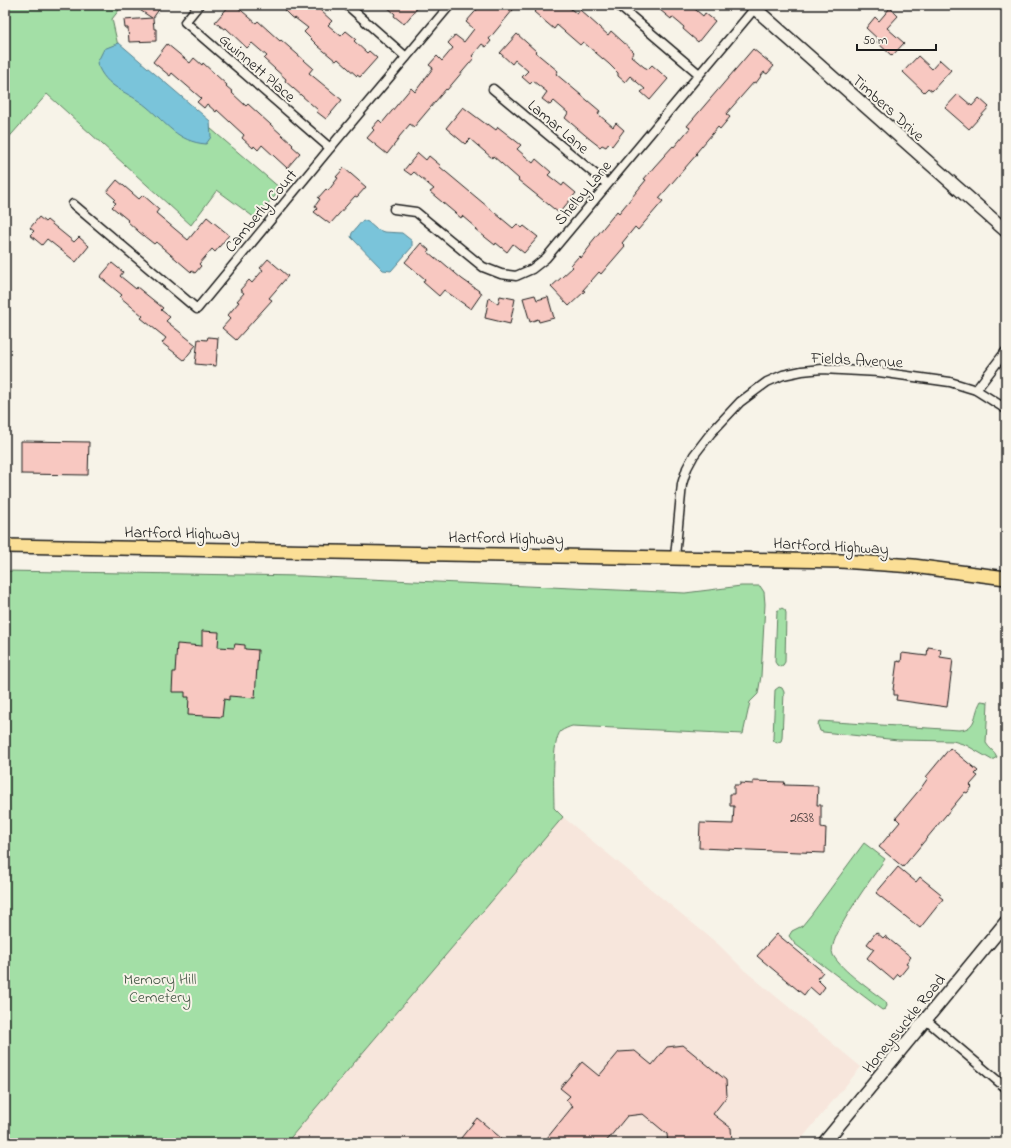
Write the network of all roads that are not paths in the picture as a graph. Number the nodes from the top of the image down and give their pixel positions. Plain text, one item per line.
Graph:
1 (199, 5) edge
2 (347, 5) edge
3 (450, 5) edge
4 (618, 5) edge
5 (753, 6) edge
6 (406, 57) junction
7 (699, 74) junction
8 (493, 89) dead end
9 (330, 148) junction
10 (607, 184) junction
11 (73, 204) dead end
12 (394, 209) dead end
13 (1005, 229) edge
14 (1006, 351) edge
15 (976, 390) junction
16 (1006, 409) edge
17 (5, 546) edge
18 (674, 557) junction
19 (1006, 578) edge
20 (1006, 922) edge
21 (926, 1020) junction
22 (1006, 1088) edge
23 (824, 1143) edge

1 - 9 street, Gwinnett Place
2 - 6 street
3 - 6 street, Camberly Court
4 - 7 street
5 - 7 street, Shelby Lane
5 - 13 street, Timbers Drive
6 - 9 street, Camberly Court
7 - 10 street, Shelby Lane
8 - 10 street, Lamar Lane
9 - 11 street, Camberly Court
10 - 12 street, Shelby Lane
14 - 15 street
15 - 16 street, Fields Avenue
15 - 18 street, Fields Avenue
17 - 18 main road, Hartford Highway
18 - 19 main road, Hartford Highway
20 - 21 street, Honeysuckle Road
21 - 22 street
21 - 23 street, Honeysuckle Road

